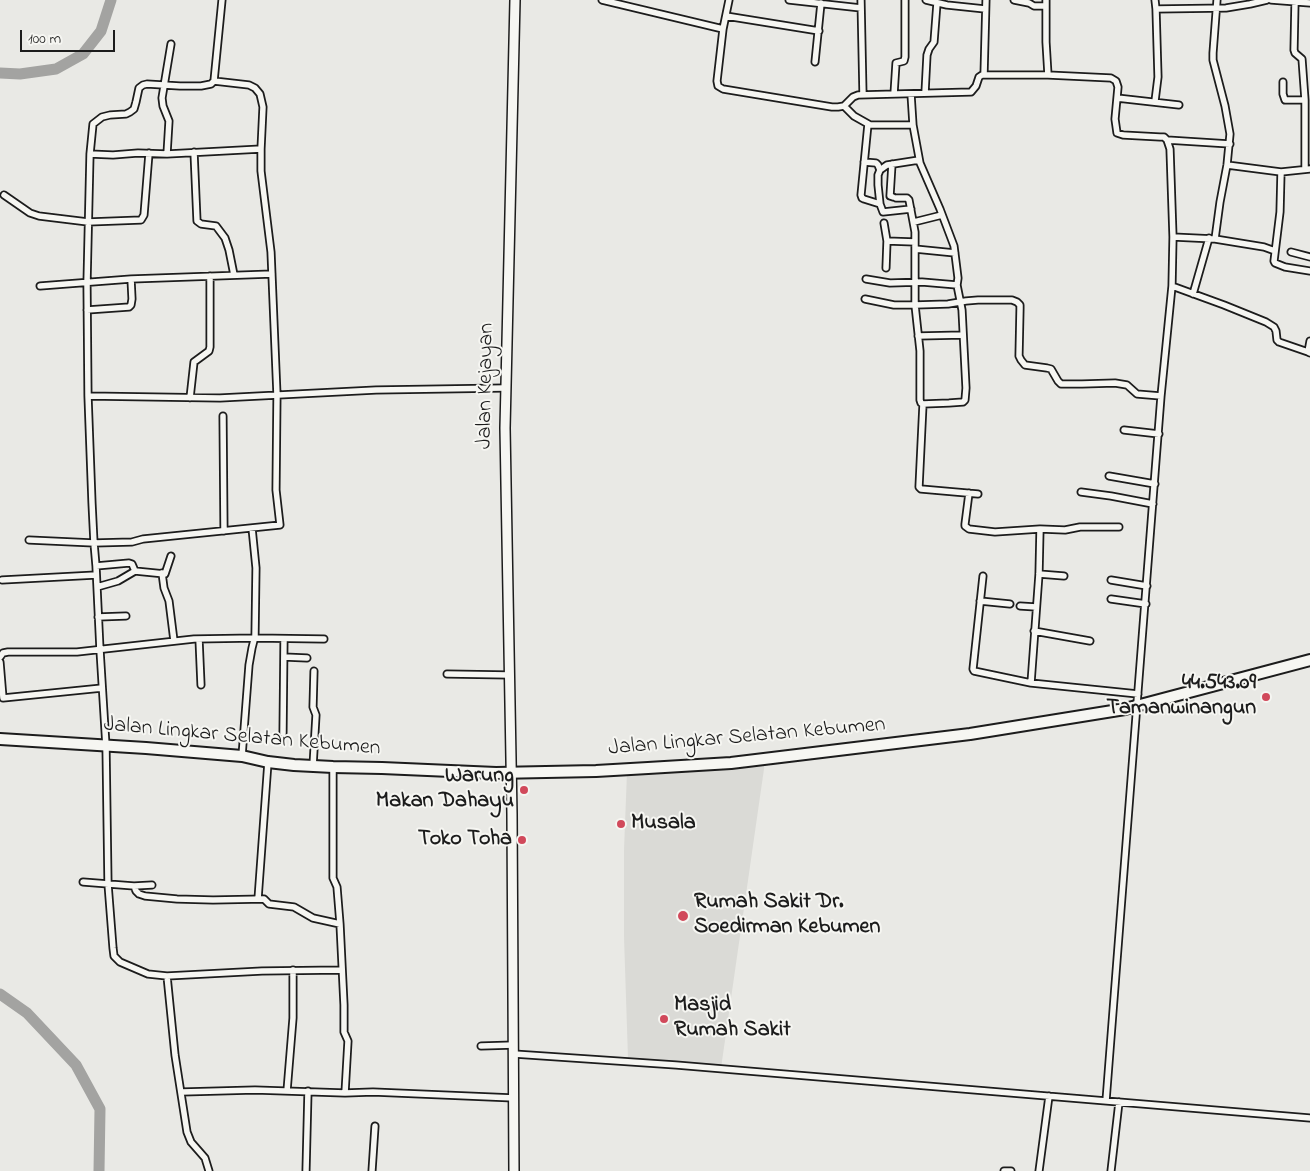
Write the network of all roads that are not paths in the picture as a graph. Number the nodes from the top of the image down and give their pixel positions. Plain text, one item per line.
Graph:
1 (222, 0) edge
2 (515, 0) edge
3 (602, 0) edge
4 (729, 0) edge
5 (789, 0) edge
6 (860, 0) edge
7 (905, 0) edge
8 (926, 0) edge
9 (986, 0) edge
10 (1014, 0) edge
11 (1155, 0) edge
12 (1217, 0) edge
13 (1267, 0) edge
14 (1271, 0) edge
15 (1295, 2) junction
16 (937, 3) junction
17 (1046, 3) edge
18 (1310, 3) edge
19 (821, 4) junction
20 (1217, 7) junction
21 (861, 8) junction
22 (1156, 8) junction
23 (985, 9) junction
24 (726, 16) junction
25 (723, 28) junction
26 (818, 31) junction
27 (171, 44) dead end
28 (815, 62) dead end
29 (984, 75) junction
30 (1048, 75) junction
31 (214, 81) junction
32 (1284, 82) dead end
33 (164, 85) junction
34 (925, 93) junction
35 (894, 94) junction
36 (912, 94) junction
37 (863, 95) junction
38 (1117, 98) junction
39 (1305, 100) junction
40 (1155, 101) junction
41 (1179, 105) dead end
42 (844, 106) junction
43 (868, 124) junction
44 (913, 125) junction
45 (1167, 140) junction
46 (1230, 144) junction
47 (261, 149) junction
48 (194, 152) junction
49 (149, 153) junction
50 (90, 154) junction
51 (167, 154) junction
52 (919, 160) junction
53 (864, 162) junction
54 (892, 164) junction
55 (1227, 165) junction
56 (1308, 169) edge
57 (880, 170) junction
58 (1281, 172) junction
59 (891, 185) junction
60 (878, 186) junction
61 (4, 195) dead end
62 (880, 204) junction
63 (911, 209) junction
64 (942, 215) junction
65 (88, 222) junction
66 (914, 222) junction
67 (884, 223) dead end
68 (1173, 237) junction
69 (1212, 239) junction
70 (886, 241) junction
71 (915, 242) junction
72 (915, 249) junction
73 (1275, 251) junction
74 (1291, 252) dead end
75 (955, 253) junction
76 (1310, 257) edge
77 (886, 268) dead end
78 (1310, 270) edge
79 (272, 274) junction
80 (234, 275) junction
81 (210, 276) junction
82 (131, 279) junction
83 (866, 280) dead end
84 (87, 283) junction
85 (915, 283) junction
86 (957, 285) junction
87 (40, 286) dead end
88 (1172, 286) junction
89 (1193, 294) junction
90 (865, 299) dead end
91 (961, 302) junction
92 (915, 305) junction
93 (87, 310) junction
94 (963, 335) junction
95 (918, 336) junction
96 (1310, 341) edge
97 (1309, 352) edge
98 (505, 388) junction
99 (277, 395) junction
100 (88, 396) junction
101 (1161, 396) junction
102 (190, 398) junction
103 (923, 404) junction
104 (224, 416) dead end
105 (1124, 430) dead end
106 (1159, 434) junction
107 (1110, 476) dead end
108 (1155, 484) junction
109 (1081, 492) dead end
110 (969, 493) junction
111 (978, 494) dead end
112 (1153, 504) junction
113 (1119, 527) dead end
114 (252, 528) junction
115 (1040, 529) junction
116 (224, 531) junction
117 (29, 540) dead end
118 (94, 543) junction
119 (170, 556) dead end
120 (96, 566) junction
121 (135, 571) junction
122 (162, 573) junction
123 (1039, 574) junction
124 (96, 575) junction
125 (983, 576) dead end
126 (1064, 576) dead end
127 (2, 580) dead end
128 (1111, 580) dead end
129 (1147, 586) junction
130 (97, 587) junction
131 (1111, 599) dead end
132 (980, 601) junction
133 (1010, 604) dead end
134 (1146, 604) junction
135 (1020, 606) dead end
136 (1036, 607) junction
137 (126, 616) dead end
138 (98, 617) junction
139 (1034, 631) junction
140 (199, 638) junction
141 (255, 638) junction
142 (284, 639) junction
143 (324, 639) dead end
144 (174, 641) junction
145 (1090, 641) dead end
146 (100, 650) junction
147 (0, 657) edge
148 (284, 657) junction
149 (306, 658) dead end
150 (1310, 660) edge
151 (0, 662) edge
152 (314, 671) dead end
153 (447, 674) dead end
154 (509, 675) junction
155 (1031, 683) junction
156 (201, 685) dead end
157 (102, 688) junction
158 (1138, 694) junction
159 (1, 699) edge
160 (1137, 706) junction
161 (283, 733) dead end
162 (0, 739) edge
163 (106, 746) junction
164 (242, 756) junction
165 (268, 762) junction
166 (313, 766) junction
167 (333, 767) junction
168 (511, 772) junction
169 (83, 882) dead end
170 (108, 884) junction
171 (152, 885) dead end
172 (134, 886) junction
173 (258, 899) junction
174 (340, 924) junction
175 (293, 970) junction
176 (341, 970) junction
177 (167, 976) junction
178 (481, 1046) dead end
179 (514, 1050) junction
180 (287, 1091) junction
181 (308, 1091) junction
182 (182, 1092) junction
183 (345, 1093) junction
184 (1049, 1096) junction
185 (514, 1098) junction
186 (1106, 1102) junction
187 (1119, 1102) junction
188 (1310, 1118) edge
189 (375, 1126) dead end
190 (209, 1171) edge
191 (306, 1171) edge
192 (372, 1171) edge
193 (514, 1171) edge
194 (1004, 1171) edge
195 (1010, 1171) edge
196 (1039, 1171) edge
197 (1111, 1171) edge

1 - 31 street
2 - 98 main road, Jalan Kejayan
3 - 25 street
4 - 24 street
5 - 19 street
6 - 21 street
7 - 35 street
8 - 16 street
9 - 23 street
10 - 17 street
11 - 22 street
12 - 20 street
13 - 20 street
14 - 15 street
15 - 18 street
15 - 39 street
16 - 23 street
16 - 34 street
17 - 30 street
19 - 21 street
19 - 26 street
20 - 22 street
20 - 46 street
21 - 37 street
22 - 40 street
23 - 29 street
24 - 25 street
24 - 26 street
25 - 42 street
26 - 28 street
27 - 33 street
29 - 30 street
29 - 34 street
30 - 38 street
31 - 33 street
31 - 47 street
32 - 39 street
33 - 50 street
33 - 51 street
34 - 36 street
35 - 36 street
35 - 37 street
36 - 44 street
37 - 42 street
38 - 40 street
38 - 45 street
39 - 56 street
40 - 41 street
42 - 43 street
43 - 44 street
43 - 53 street
44 - 52 street
45 - 46 street
45 - 68 street
46 - 55 street
47 - 48 street
47 - 79 street
48 - 51 street
48 - 80 street
49 - 50 street
49 - 51 street
49 - 65 street
50 - 65 street
52 - 54 street
52 - 64 street
53 - 57 street
53 - 62 street
54 - 57 street
54 - 59 street
55 - 58 street
55 - 69 street
56 - 58 street
57 - 60 street
58 - 73 street
59 - 60 street
59 - 63 street
60 - 62 street
61 - 65 street
62 - 63 street
63 - 66 street
64 - 66 street
64 - 75 street
65 - 84 street
66 - 71 street
67 - 70 street
68 - 69 street
68 - 88 street
69 - 73 street
69 - 89 street
70 - 71 street
70 - 77 street
71 - 72 street
72 - 75 street
72 - 85 street
73 - 78 street
74 - 76 street
75 - 86 street
79 - 80 street
79 - 99 street
80 - 81 street
81 - 82 street
81 - 102 street
82 - 84 street
82 - 93 street
83 - 85 street
84 - 87 street
84 - 93 street
85 - 86 street
85 - 92 street
86 - 91 street
88 - 89 street
88 - 101 street
89 - 97 street
90 - 92 street
91 - 92 street
91 - 94 street
91 - 101 street
92 - 95 street
93 - 100 street
94 - 95 street
94 - 103 street
95 - 103 street
96 - 97 street
98 - 99 street
98 - 154 main road, Jalan Kejayan
99 - 102 street
99 - 114 street
100 - 102 street
100 - 118 street
101 - 106 street
103 - 110 street
104 - 116 street
105 - 106 street
106 - 108 street
107 - 108 street
108 - 112 street
109 - 112 street
110 - 111 street
110 - 115 street
112 - 129 street
113 - 115 street
114 - 116 street
114 - 141 street
115 - 123 street
116 - 118 street
117 - 118 street
118 - 120 street
119 - 122 street
120 - 121 street
120 - 124 street
121 - 122 street
121 - 130 street
122 - 144 street
123 - 126 street
123 - 136 street
124 - 127 street
124 - 130 street
125 - 132 street
128 - 129 street
129 - 134 street
130 - 138 street
131 - 134 street
132 - 133 street
132 - 155 street
134 - 158 street
135 - 136 street
136 - 139 street
137 - 138 street
138 - 146 street
139 - 145 street
139 - 155 street
140 - 141 street
140 - 144 street
140 - 156 street
141 - 142 street
141 - 164 street
142 - 143 street
142 - 148 street
144 - 146 street
146 - 147 street
146 - 157 street
148 - 149 street
148 - 161 street
150 - 160 highway, Jalan Lingkar Selatan Kebumen
151 - 159 street
152 - 166 street
153 - 154 street
154 - 168 main road, Jalan Kejayan
155 - 158 street
157 - 159 street
157 - 163 street
158 - 160 street
160 - 168 highway, Jalan Lingkar Selatan Kebumen
160 - 186 street
162 - 163 highway, Jalan Lingkar Selatan Kebumen
163 - 164 highway, Jalan Lingkar Selatan Kebumen
163 - 170 street
164 - 165 highway, Jalan Lingkar Selatan Kebumen
165 - 166 highway, Jalan Lingkar Selatan Kebumen
165 - 173 street
166 - 167 highway, Jalan Lingkar Selatan Kebumen
167 - 168 highway, Jalan Lingkar Selatan Kebumen
167 - 174 street
168 - 179 main road, Jalan Kejayan
169 - 170 street
170 - 172 street
170 - 177 street
171 - 172 street
172 - 173 street
173 - 174 street
174 - 176 street
175 - 176 street
175 - 177 street
175 - 180 street
176 - 183 street
177 - 182 street
178 - 179 street
179 - 184 street
179 - 185 main road, Jalan Kejayan
180 - 181 street
180 - 182 street
181 - 183 street
181 - 191 street
182 - 190 street
183 - 185 street
184 - 186 street
184 - 196 street
185 - 193 main road, Jalan Kejayan
186 - 187 street
187 - 188 street
187 - 197 street
189 - 192 street
194 - 195 street

